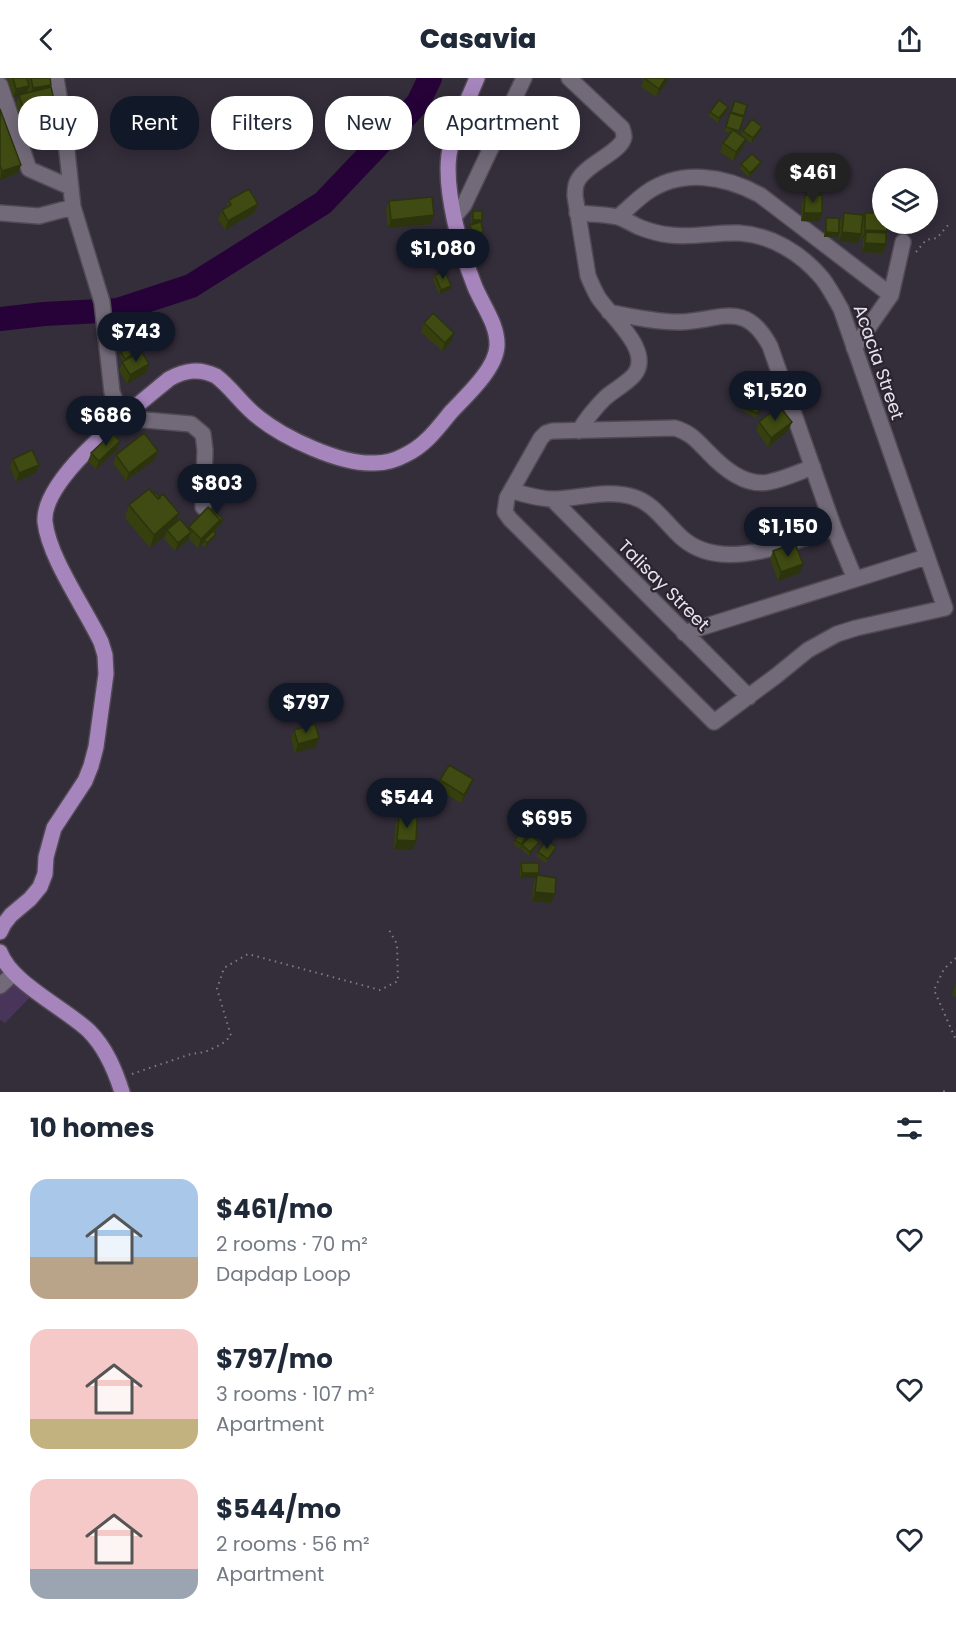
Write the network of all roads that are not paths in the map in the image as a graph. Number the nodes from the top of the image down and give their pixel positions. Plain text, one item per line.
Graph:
1 (56, 78) edge
2 (477, 78) edge
3 (524, 78) edge
4 (569, 78) edge
5 (0, 85) edge
6 (70, 187) junction
7 (73, 207) junction
8 (0, 213) edge
9 (577, 213) junction
10 (454, 217) junction
11 (618, 217) junction
12 (903, 242) dead end
13 (891, 295) junction
14 (609, 312) junction
15 (854, 348) junction
16 (122, 418) junction
17 (579, 431) junction
18 (813, 466) junction
19 (511, 491) junction
20 (553, 500) junction
21 (203, 507) dead end
22 (834, 528) junction
23 (926, 557) junction
24 (855, 579) junction
25 (684, 633) junction
26 (749, 697) junction
27 (0, 932) edge
28 (0, 952) edge
29 (14, 973) junction
30 (0, 986) edge
31 (120, 1085) edge

1 - 6 street
2 - 10 main road
3 - 10 street
4 - 9 street
5 - 6 street
6 - 7 street
7 - 8 street
7 - 16 street
9 - 11 street, Acacia Street
9 - 14 street
10 - 16 main road
11 - 13 street
11 - 15 street, Acacia Street
12 - 13 street
13 - 15 street
14 - 17 street
14 - 18 street
15 - 23 street, Acacia Street
16 - 21 street
16 - 27 main road
17 - 18 street
17 - 19 street
18 - 22 street
19 - 20 street
19 - 26 street
20 - 22 street
20 - 25 street, Talisay Street
22 - 24 street
23 - 24 street
23 - 26 street, Acacia Street
24 - 25 street
25 - 26 street, Talisay Street
28 - 29 main road
29 - 30 street
29 - 31 main road

